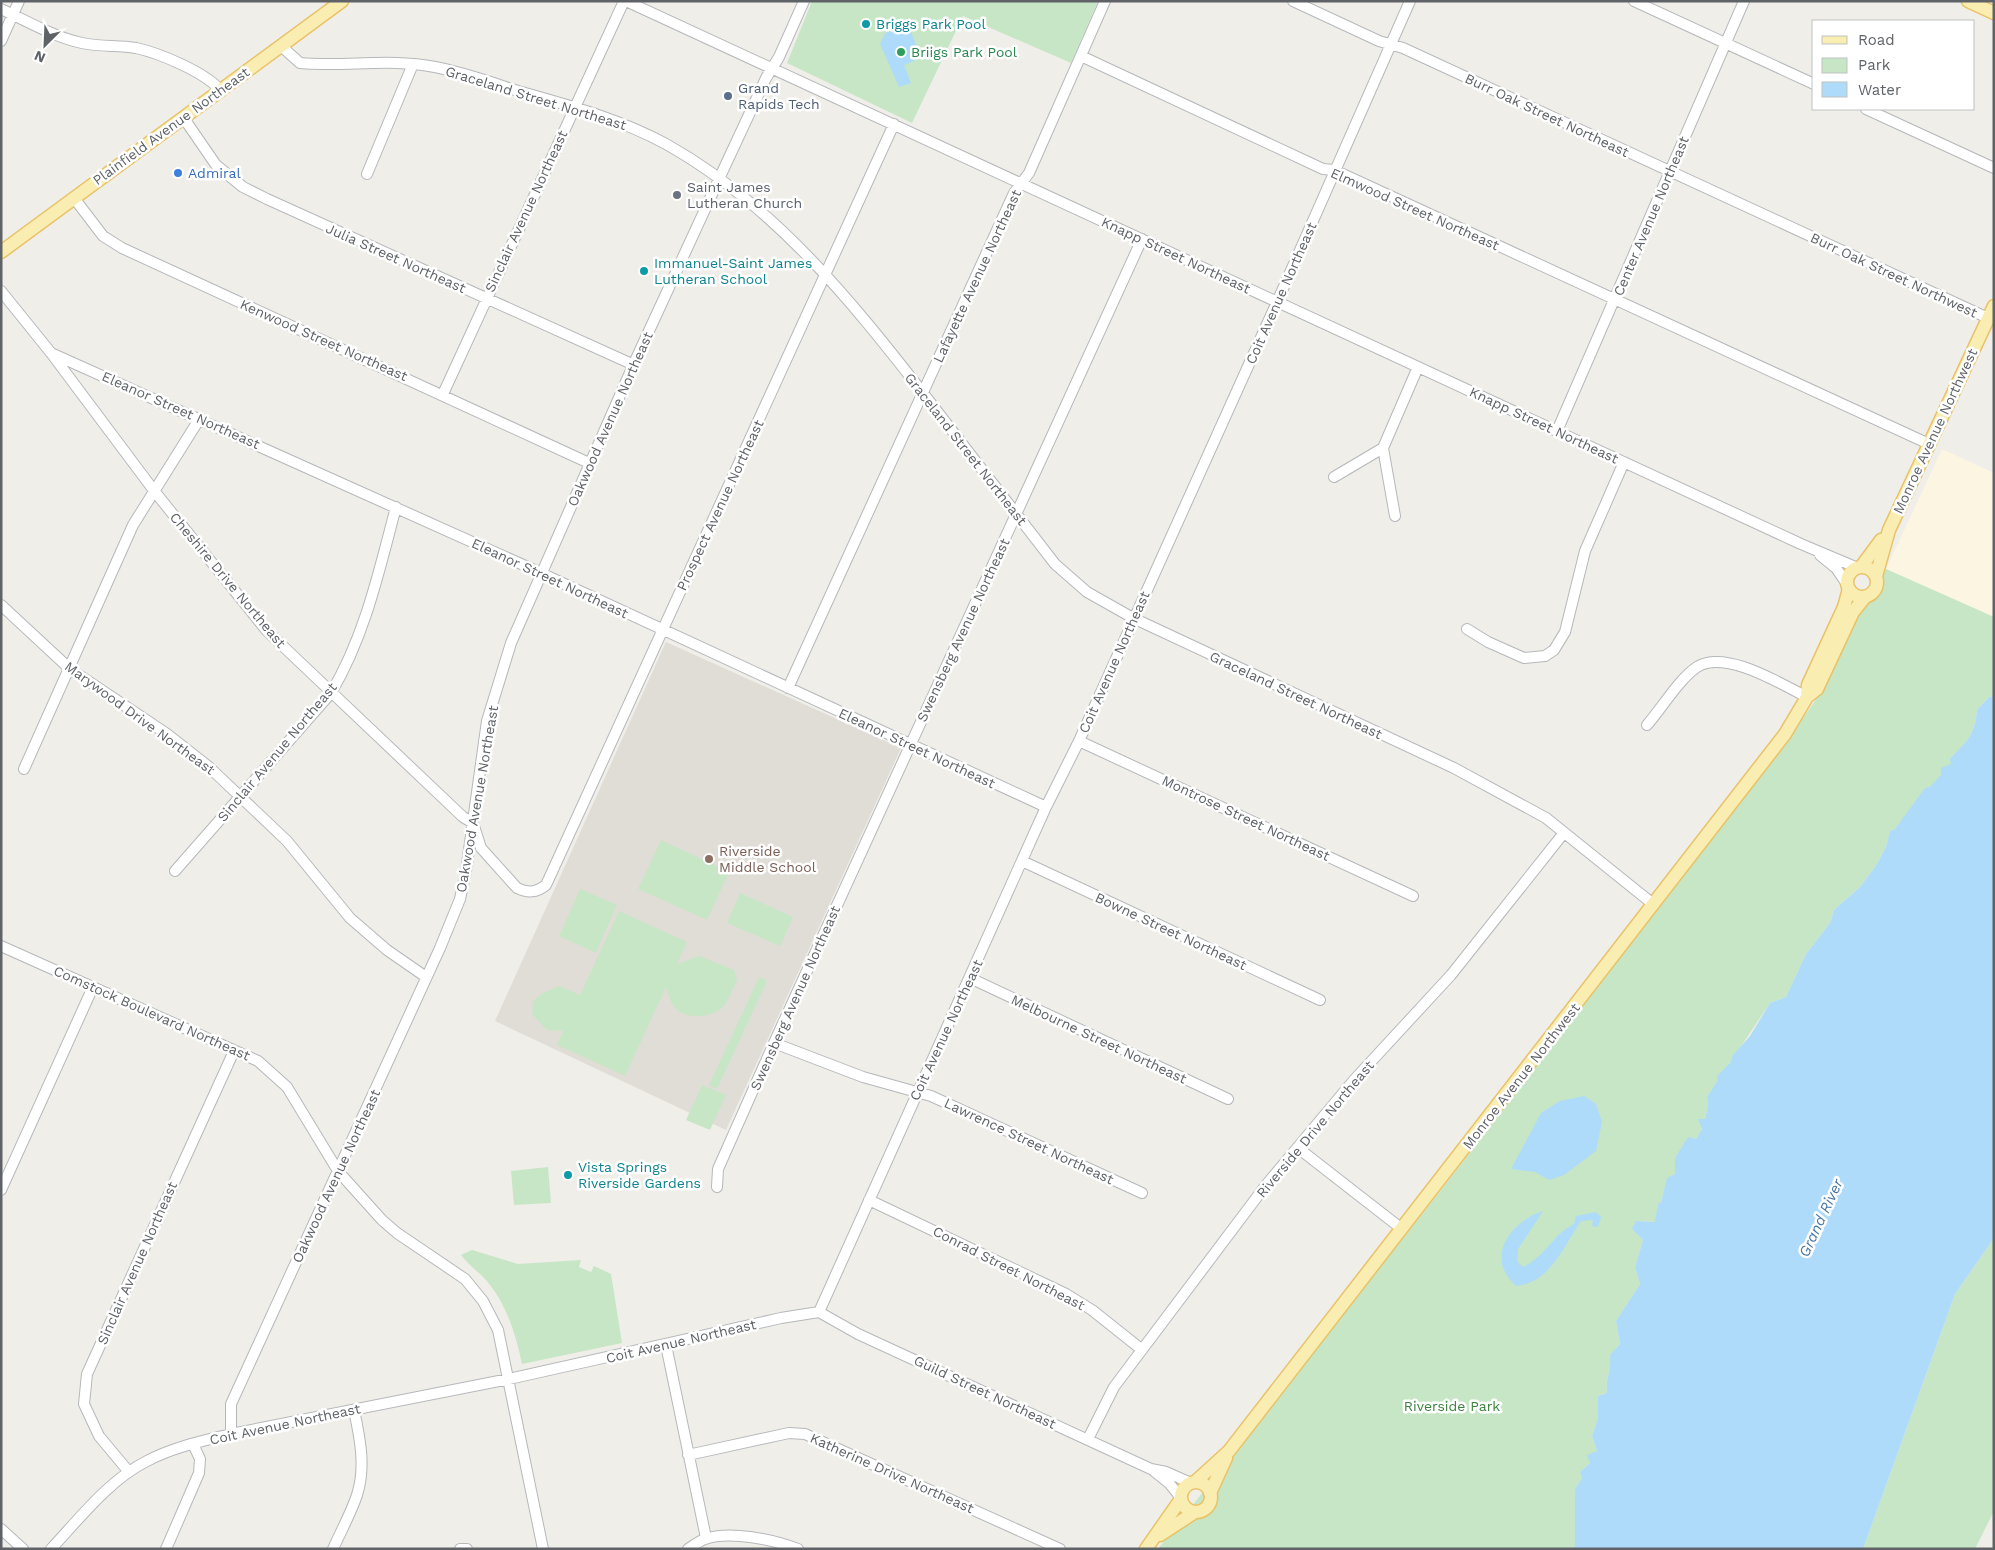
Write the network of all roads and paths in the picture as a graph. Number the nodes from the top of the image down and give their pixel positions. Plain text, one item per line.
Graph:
1 (19, 1) edge
2 (625, 1) edge
3 (804, 1) edge
4 (1105, 1) edge
5 (1293, 1) edge
6 (1410, 1) edge
7 (1634, 1) edge
8 (1744, 1) edge
9 (1968, 1) edge
10 (334, 3) edge
11 (1, 10) edge
12 (1994, 13) edge
13 (13, 15) junction
14 (1, 41) edge
15 (1391, 43) junction
16 (1725, 43) junction
17 (281, 46) junction
18 (1081, 56) junction
19 (412, 64) junction
20 (772, 68) junction
21 (1812, 83) edge
22 (220, 90) junction
23 (574, 107) junction
24 (1868, 110) edge
25 (183, 117) junction
26 (894, 124) junction
27 (1994, 168) edge
28 (1334, 170) junction
29 (1670, 171) junction
30 (367, 174) dead end
31 (719, 179) junction
32 (1021, 183) junction
33 (74, 198) junction
34 (1800, 231) joint
35 (1142, 239) junction
36 (1, 252) edge
37 (826, 275) junction
38 (1, 291) edge
39 (485, 299) junction
40 (1614, 300) junction
41 (1277, 302) junction
42 (1994, 306) edge
43 (1988, 318) junction
44 (51, 352) junction
45 (634, 365) junction
46 (1418, 367) junction
47 (923, 393) junction
48 (443, 394) junction
49 (200, 418) junction
50 (1557, 431) junction
51 (1929, 444) junction
52 (1383, 448) junction
53 (1624, 462) junction
54 (589, 463) junction
55 (1334, 477) dead end
56 (154, 492) junction
57 (396, 507) junction
58 (1016, 514) junction
59 (1395, 516) dead end
60 (1889, 530) junction
61 (1813, 550) junction
62 (1860, 568) junction
63 (542, 573) junction
64 (1876, 576) junction
65 (1848, 586) junction
66 (1865, 597) junction
67 (1, 605) edge
68 (1133, 618) junction
69 (1842, 623) junction
70 (1467, 628) dead end
71 (662, 630) junction
72 (70, 669) junction
73 (788, 688) junction
74 (331, 693) junction
75 (1807, 697) junction
76 (1648, 725) dead end
77 (1079, 741) junction
78 (910, 744) junction
79 (24, 769) dead end
80 (241, 795) junction
81 (1046, 807) junction
82 (473, 823) junction
83 (1563, 834) junction
84 (1022, 861) junction
85 (175, 871) dead end
86 (1414, 896) dead end
87 (1653, 904) junction
88 (1, 946) edge
89 (426, 977) junction
90 (970, 978) junction
91 (94, 987) junction
92 (1320, 1000) dead end
93 (774, 1043) junction
94 (234, 1050) junction
95 (918, 1091) junction
96 (1228, 1099) dead end
97 (1298, 1148) junction
98 (338, 1171) junction
99 (717, 1187) dead end
100 (1, 1190) edge
101 (1142, 1193) dead end
102 (868, 1200) junction
103 (1402, 1229) junction
104 (819, 1312) junction
105 (666, 1344) junction
106 (1141, 1349) junction
107 (509, 1379) junction
108 (354, 1410) junction
109 (231, 1434) junction
110 (1088, 1439) junction
111 (193, 1444) junction
112 (1229, 1451) junction
113 (688, 1455) junction
114 (1152, 1469) junction
115 (129, 1472) junction
116 (1193, 1482) junction
117 (1210, 1493) junction
118 (1181, 1499) junction
119 (1195, 1512) junction
120 (1, 1529) edge
121 (706, 1538) junction
122 (1149, 1545) edge
123 (23, 1549) edge
124 (52, 1549) edge
125 (166, 1549) edge
126 (333, 1549) edge
127 (460, 1549) edge
128 (467, 1549) edge
129 (543, 1549) edge
130 (688, 1549) edge
131 (798, 1549) edge
132 (1060, 1549) edge

1 - 13 street
2 - 20 street, Knapp Street Northeast
2 - 23 street, Sinclair Avenue Northeast
3 - 20 street, Oakwood Avenue Northeast
4 - 18 street, Lafayette Avenue Northeast
5 - 15 street, Burr Oak Street Northeast
6 - 15 street, Coit Avenue Northeast
7 - 16 street
8 - 16 street, Center Avenue Northeast
9 - 12 main road
10 - 17 main road, Plainfield Avenue Northeast
11 - 13 street
13 - 14 street
13 - 22 street
15 - 28 street, Coit Avenue Northeast
15 - 29 street, Burr Oak Street Northeast
16 - 21 street
16 - 29 street, Center Avenue Northeast
17 - 19 street, Graceland Street Northeast
17 - 22 main road, Plainfield Avenue Northeast
18 - 28 street, Elmwood Street Northeast
18 - 32 street, Lafayette Avenue Northeast
19 - 23 street, Graceland Street Northeast
19 - 30 street
20 - 26 street, Knapp Street Northeast
20 - 31 street, Oakwood Avenue Northeast
22 - 25 main road, Plainfield Avenue Northeast
23 - 31 street, Graceland Street Northeast
23 - 39 street, Sinclair Avenue Northeast
24 - 27 street
25 - 33 main road, Plainfield Avenue Northeast
25 - 39 street, Julia Street Northeast
26 - 32 street, Knapp Street Northeast
26 - 37 street, Prospect Avenue Northeast
28 - 40 street, Elmwood Street Northeast
28 - 41 street, Coit Avenue Northeast
29 - 34 street, Burr Oak Street Northeast
29 - 40 street, Center Avenue Northeast
31 - 37 street, Graceland Street Northeast
31 - 45 street, Oakwood Avenue Northeast
32 - 35 street, Knapp Street Northeast
32 - 47 street, Lafayette Avenue Northeast
33 - 36 main road, Plainfield Avenue Northeast
33 - 48 street, Kenwood Street Northeast
34 - 43 street, Burr Oak Street Northwest
35 - 41 street, Knapp Street Northeast
35 - 58 street, Swensberg Avenue Northeast
37 - 47 street, Graceland Street Northeast
37 - 71 street, Prospect Avenue Northeast
38 - 44 street, Cheshire Drive Northeast
39 - 45 street, Julia Street Northeast
39 - 48 street, Sinclair Avenue Northeast
40 - 50 street, Center Avenue Northeast
40 - 51 street, Elmwood Street Northeast
41 - 46 street, Knapp Street Northeast
41 - 68 street, Coit Avenue Northeast
42 - 43 main road, Monroe Avenue Northwest
43 - 51 main road, Monroe Avenue Northwest
44 - 49 street, Eleanor Street Northeast
44 - 56 street, Cheshire Drive Northeast
45 - 54 street, Oakwood Avenue Northeast
46 - 50 street, Knapp Street Northeast
46 - 52 street
47 - 58 street, Graceland Street Northeast
47 - 73 street, Lafayette Avenue Northeast
48 - 54 street, Kenwood Street Northeast
49 - 56 street
49 - 57 street, Eleanor Street Northeast
50 - 53 street, Knapp Street Northeast
51 - 60 main road, Monroe Avenue Northwest
52 - 55 street
52 - 59 street
53 - 61 street, Knapp Street Northeast
53 - 70 street
54 - 63 street, Oakwood Avenue Northeast
56 - 72 street
56 - 74 street, Cheshire Drive Northeast
57 - 63 street, Eleanor Street Northeast
57 - 74 street, Sinclair Avenue Northeast
58 - 68 street, Graceland Street Northeast
58 - 78 street, Swensberg Avenue Northeast
60 - 62 main road, Monroe Avenue Northwest
60 - 64 main road, Monroe Avenue Northwest
61 - 62 street
61 - 65 street
62 - 64 main road
62 - 65 main road
63 - 71 street, Eleanor Street Northeast
63 - 82 street, Oakwood Avenue Northeast
64 - 66 main road
65 - 66 main road
65 - 69 main road, Monroe Avenue Northwest
66 - 69 main road, Monroe Avenue Northwest
67 - 72 street, Marywood Drive Northeast
68 - 77 street, Coit Avenue Northeast
68 - 83 street, Graceland Street Northeast
69 - 75 main road, Monroe Avenue Northwest
71 - 73 street, Eleanor Street Northeast
71 - 82 street, Prospect Avenue Northeast
72 - 79 street
72 - 80 street, Marywood Drive Northeast
73 - 78 street, Eleanor Street Northeast
74 - 80 street, Sinclair Avenue Northeast
74 - 82 street, Cheshire Drive Northeast
75 - 76 street
75 - 87 main road, Monroe Avenue Northwest
77 - 81 street, Coit Avenue Northeast
77 - 86 street, Montrose Street Northeast
78 - 81 street, Eleanor Street Northeast
78 - 93 street, Swensberg Avenue Northeast
80 - 85 street, Sinclair Avenue Northeast
80 - 89 street, Marywood Drive Northeast
81 - 84 street, Coit Avenue Northeast
82 - 89 street, Oakwood Avenue Northeast
83 - 87 street, Graceland Street Northeast
83 - 97 street, Riverside Drive Northeast
84 - 90 street, Coit Avenue Northeast
84 - 92 street, Bowne Street Northeast
87 - 103 main road, Monroe Avenue Northwest
88 - 91 street, Comstock Boulevard Northeast
89 - 98 street, Oakwood Avenue Northeast
90 - 95 street, Coit Avenue Northeast
90 - 96 street, Melbourne Street Northeast
91 - 94 street, Comstock Boulevard Northeast
91 - 100 street
93 - 95 street, Lawrence Street Northeast
93 - 99 street, Swensberg Avenue Northeast
94 - 98 street, Comstock Boulevard Northeast
94 - 115 street, Sinclair Avenue Northeast
95 - 101 street, Lawrence Street Northeast
95 - 102 street, Coit Avenue Northeast
97 - 103 street
97 - 106 street, Riverside Drive Northeast
98 - 107 street, Comstock Boulevard Northeast
98 - 109 street, Oakwood Avenue Northeast
102 - 104 street, Coit Avenue Northeast
102 - 106 street, Conrad Street Northeast
103 - 112 main road, Monroe Avenue Northwest
104 - 105 street, Coit Avenue Northeast
104 - 110 street, Guild Street Northeast
105 - 107 street, Coit Avenue Northeast
105 - 113 street
106 - 110 street, Riverside Drive Northeast
107 - 108 street, Coit Avenue Northeast
107 - 129 street, Comstock Boulevard Northeast
108 - 109 street, Coit Avenue Northeast
108 - 126 street
109 - 111 street, Coit Avenue Northeast
110 - 114 street, Guild Street Northeast
111 - 115 street, Coit Avenue Northeast
111 - 125 street
112 - 116 main road, Monroe Avenue Northwest
112 - 117 main road, Monroe Avenue Northwest
113 - 121 street
113 - 132 street, Katherine Drive Northeast
114 - 116 street, Guild Street Northeast
114 - 118 street, Guild Street Northeast
115 - 124 street, Coit Avenue Northeast
116 - 117 main road
116 - 118 main road
117 - 119 main road
118 - 119 main road
118 - 122 main road
119 - 122 main road
120 - 123 street
121 - 130 street
121 - 131 street
127 - 128 street

